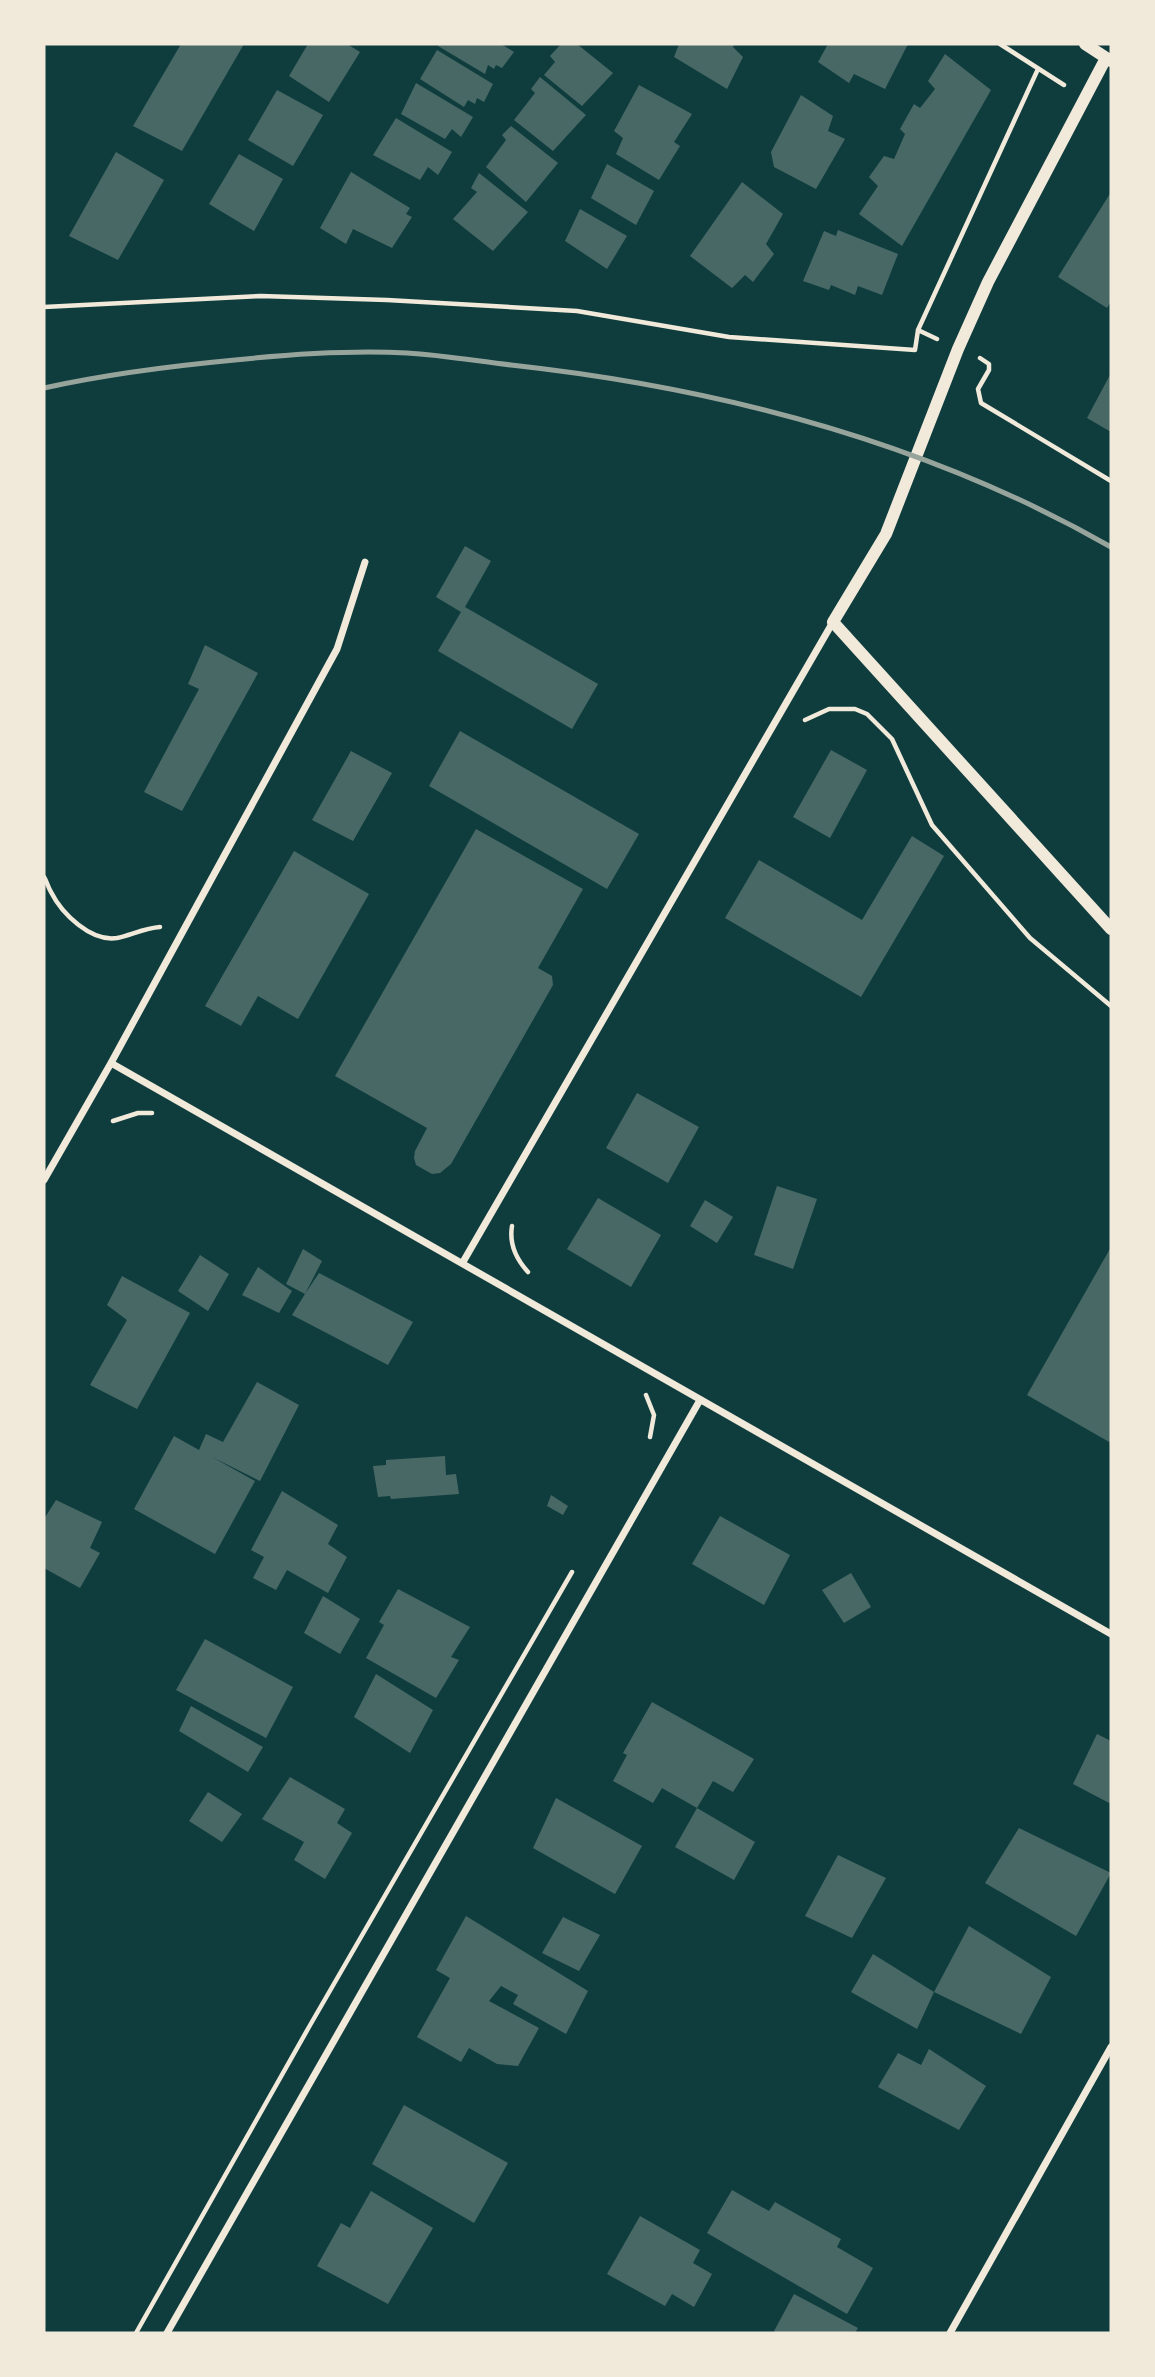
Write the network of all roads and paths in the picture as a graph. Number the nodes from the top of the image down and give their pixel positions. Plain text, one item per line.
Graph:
1 (1000, 44) edge
2 (1085, 44) edge
3 (1109, 60) edge
4 (1038, 69) junction
5 (1085, 98) junction
6 (44, 307) edge
7 (918, 330) junction
8 (958, 349) junction
9 (1111, 481) edge
10 (365, 562) dead end
11 (833, 622) junction
12 (801, 722) dead end
13 (44, 877) edge
14 (187, 922) junction
15 (1111, 929) edge
16 (1111, 1006) edge
17 (111, 1063) junction
18 (164, 1113) dead end
19 (113, 1121) dead end
20 (44, 1180) edge
21 (513, 1219) dead end
22 (463, 1262) junction
23 (533, 1276) dead end
24 (644, 1390) dead end
25 (700, 1400) junction
26 (645, 1446) dead end
27 (574, 1568) dead end
28 (1111, 1634) edge
29 (1111, 2047) edge
30 (135, 2333) edge
31 (167, 2333) edge
32 (950, 2333) edge

1 - 4 path
2 - 3 street
3 - 5 street
4 - 5 path
4 - 7 path
5 - 8 street
6 - 7 path
7 - 8 path
8 - 9 path
8 - 11 street
10 - 14 street
11 - 15 street
11 - 22 street
12 - 16 path
13 - 14 path
14 - 17 street
17 - 20 street
17 - 22 street
18 - 19 path
21 - 23 path
22 - 25 street
24 - 26 path
25 - 28 street
25 - 31 street
27 - 30 path
29 - 32 street

